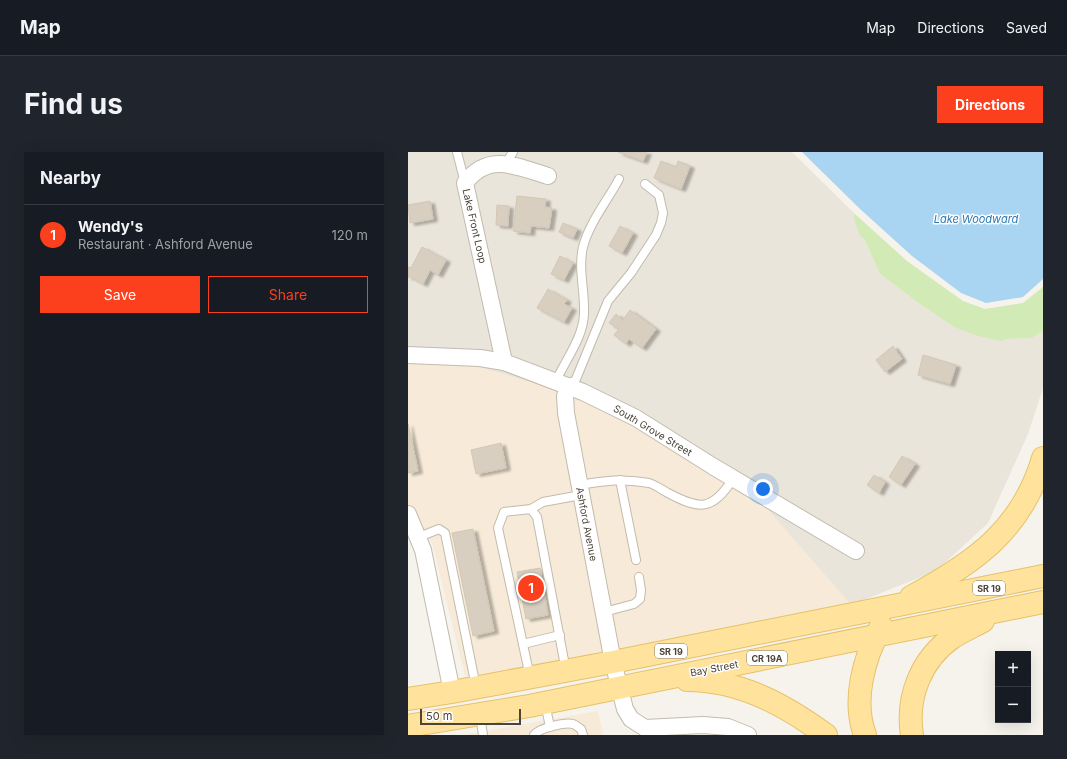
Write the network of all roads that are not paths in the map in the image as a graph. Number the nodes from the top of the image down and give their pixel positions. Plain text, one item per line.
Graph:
1 (457, 152) edge
2 (509, 157) edge
3 (548, 176) dead end
4 (620, 179) dead end
5 (465, 183) junction
6 (645, 184) dead end
7 (408, 355) edge
8 (504, 362) junction
9 (562, 383) junction
10 (1043, 458) edge
11 (733, 479) junction
12 (620, 480) junction
13 (580, 490) junction
14 (531, 509) junction
15 (408, 514) edge
16 (419, 537) junction
17 (856, 551) dead end
18 (636, 560) dead end
19 (1043, 576) edge
20 (639, 577) dead end
21 (1043, 602) edge
22 (891, 608) junction
23 (1002, 611) junction
24 (604, 612) junction
25 (560, 635) junction
26 (876, 636) junction
27 (523, 644) junction
28 (613, 662) junction
29 (567, 671) junction
30 (531, 678) junction
31 (658, 680) junction
32 (476, 688) junction
33 (619, 688) junction
34 (452, 692) junction
35 (408, 699) edge
36 (545, 703) junction
37 (482, 725) edge
38 (408, 726) edge
39 (550, 727) junction
40 (534, 735) edge
41 (583, 735) edge
42 (748, 735) edge
43 (826, 735) edge
44 (865, 735) edge
45 (912, 735) edge

1 - 5 lane
2 - 3 street, Lake Front Loop
2 - 5 street, Lake Front Loop
4 - 9 lane
5 - 8 street, Lake Front Loop
6 - 9 lane
7 - 8 street, South Grove Street
8 - 9 street, South Grove Street
9 - 11 street, South Grove Street
9 - 13 street, Ashford Avenue
10 - 22 main road
11 - 12 lane
11 - 17 street, South Grove Street
12 - 13 lane
12 - 18 lane
13 - 14 lane
13 - 24 street, Ashford Avenue
14 - 25 lane
14 - 27 lane
15 - 16 street
16 - 32 lane
16 - 34 street
19 - 22 main road, SR 19
20 - 24 lane
21 - 23 main road, Bay Street / CR 19A
22 - 26 main road
22 - 28 main road, SR 19
23 - 26 main road, Bay Street / CR 19A
23 - 45 main road
24 - 28 street, Ashford Avenue
25 - 27 lane
25 - 29 lane
26 - 31 main road, Bay Street / CR 19A
26 - 44 main road
27 - 30 lane
28 - 29 main road, SR 19
28 - 33 street, Ashford Avenue
29 - 30 main road, SR 19
30 - 32 main road, SR 19
31 - 33 main road, Bay Street
31 - 43 main road
32 - 34 main road, SR 19
33 - 36 main road, Bay Street
33 - 42 street, Ashford Avenue
34 - 35 main road, SR 19
36 - 37 main road, Bay Street
36 - 39 lane
37 - 38 main road, Bay Street
39 - 40 lane
39 - 41 lane

